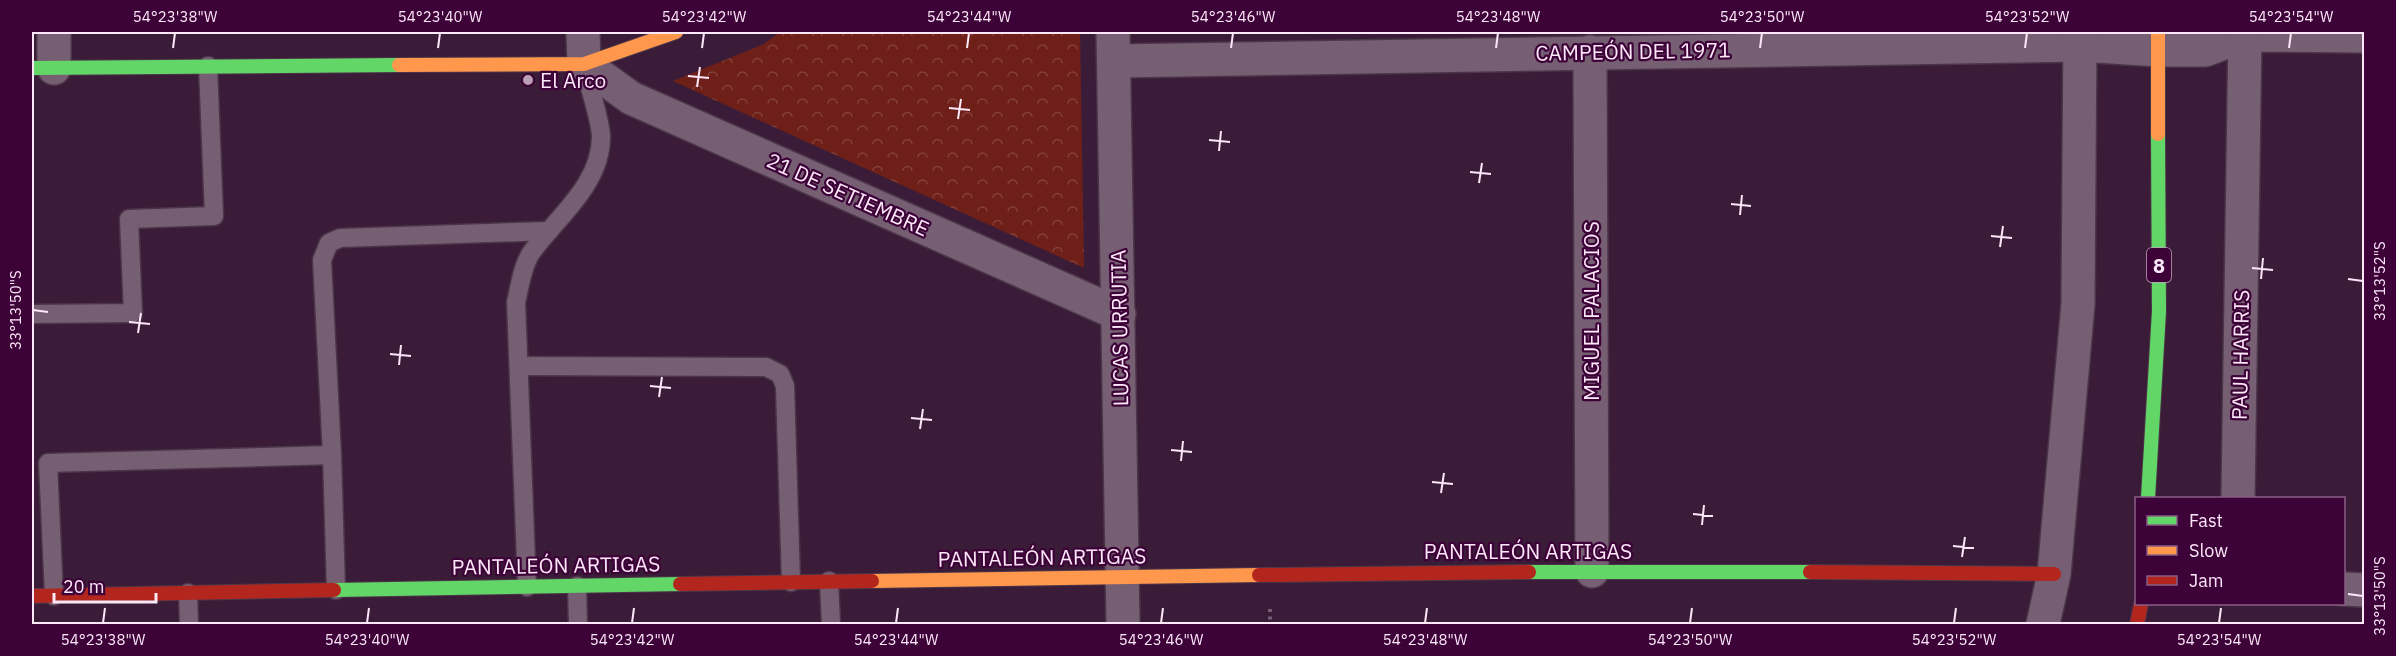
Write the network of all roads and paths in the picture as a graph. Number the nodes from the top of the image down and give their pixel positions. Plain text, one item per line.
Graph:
1 (54, 32) edge
2 (583, 32) edge
3 (676, 32) edge
4 (2245, 33) edge
5 (2364, 36) edge
6 (2080, 38) edge
7 (1634, 41) edge
8 (2159, 41) edge
9 (1114, 46) edge
10 (1590, 52) junction
11 (584, 64) junction
12 (208, 66) junction
13 (43, 68) edge
14 (549, 231) junction
15 (32, 314) edge
16 (1119, 314) junction
17 (520, 366) junction
18 (332, 455) junction
19 (2148, 497) edge
20 (2238, 497) edge
21 (1592, 571) junction
22 (2054, 574) junction
23 (1123, 576) junction
24 (829, 581) junction
25 (791, 582) junction
26 (577, 586) junction
27 (527, 587) junction
28 (336, 590) junction
29 (2345, 590) edge
30 (2364, 590) edge
31 (188, 593) junction
32 (32, 596) edge
33 (54, 596) junction
34 (2141, 605) edge
35 (189, 624) edge
36 (578, 624) edge
37 (831, 624) edge
38 (1123, 624) edge
39 (2043, 624) edge
40 (2137, 624) edge

1 - 13 street
2 - 11 street
3 - 11 main road
4 - 5 street, CAMPEÓN DEL 1971
4 - 8 street, CAMPEÓN DEL 1971
4 - 20 street, PAUL HARRIS
6 - 7 street, CAMPEÓN DEL 1971
6 - 8 street, CAMPEÓN DEL 1971
6 - 22 street
7 - 10 street, CAMPEÓN DEL 1971
8 - 19 main road, 8
9 - 10 street, CAMPEÓN DEL 1971
9 - 16 street, LUCAS URRUTIA
10 - 21 street, MIGUEL PALACIOS
11 - 12 main road
11 - 14 lane
11 - 16 street, 21 DE SETIEMBRE
12 - 13 main road
12 - 15 lane
14 - 17 lane
14 - 18 lane
16 - 23 street, LUCAS URRUTIA
17 - 25 lane
17 - 27 lane
18 - 28 lane
18 - 33 lane
21 - 22 main road, PANTALEÓN ARTIGAS
21 - 23 main road, PANTALEÓN ARTIGAS
22 - 39 street
23 - 24 main road, PANTALEÓN ARTIGAS
23 - 38 street, LUCAS URRUTIA
24 - 25 main road, PANTALEÓN ARTIGAS
24 - 37 lane
25 - 26 main road, PANTALEÓN ARTIGAS
26 - 27 main road, PANTALEÓN ARTIGAS
26 - 36 lane
27 - 28 main road, PANTALEÓN ARTIGAS
28 - 31 main road, PANTALEÓN ARTIGAS
29 - 30 street
31 - 33 main road, PANTALEÓN ARTIGAS
31 - 35 lane
32 - 33 main road, PANTALEÓN ARTIGAS
34 - 40 main road

